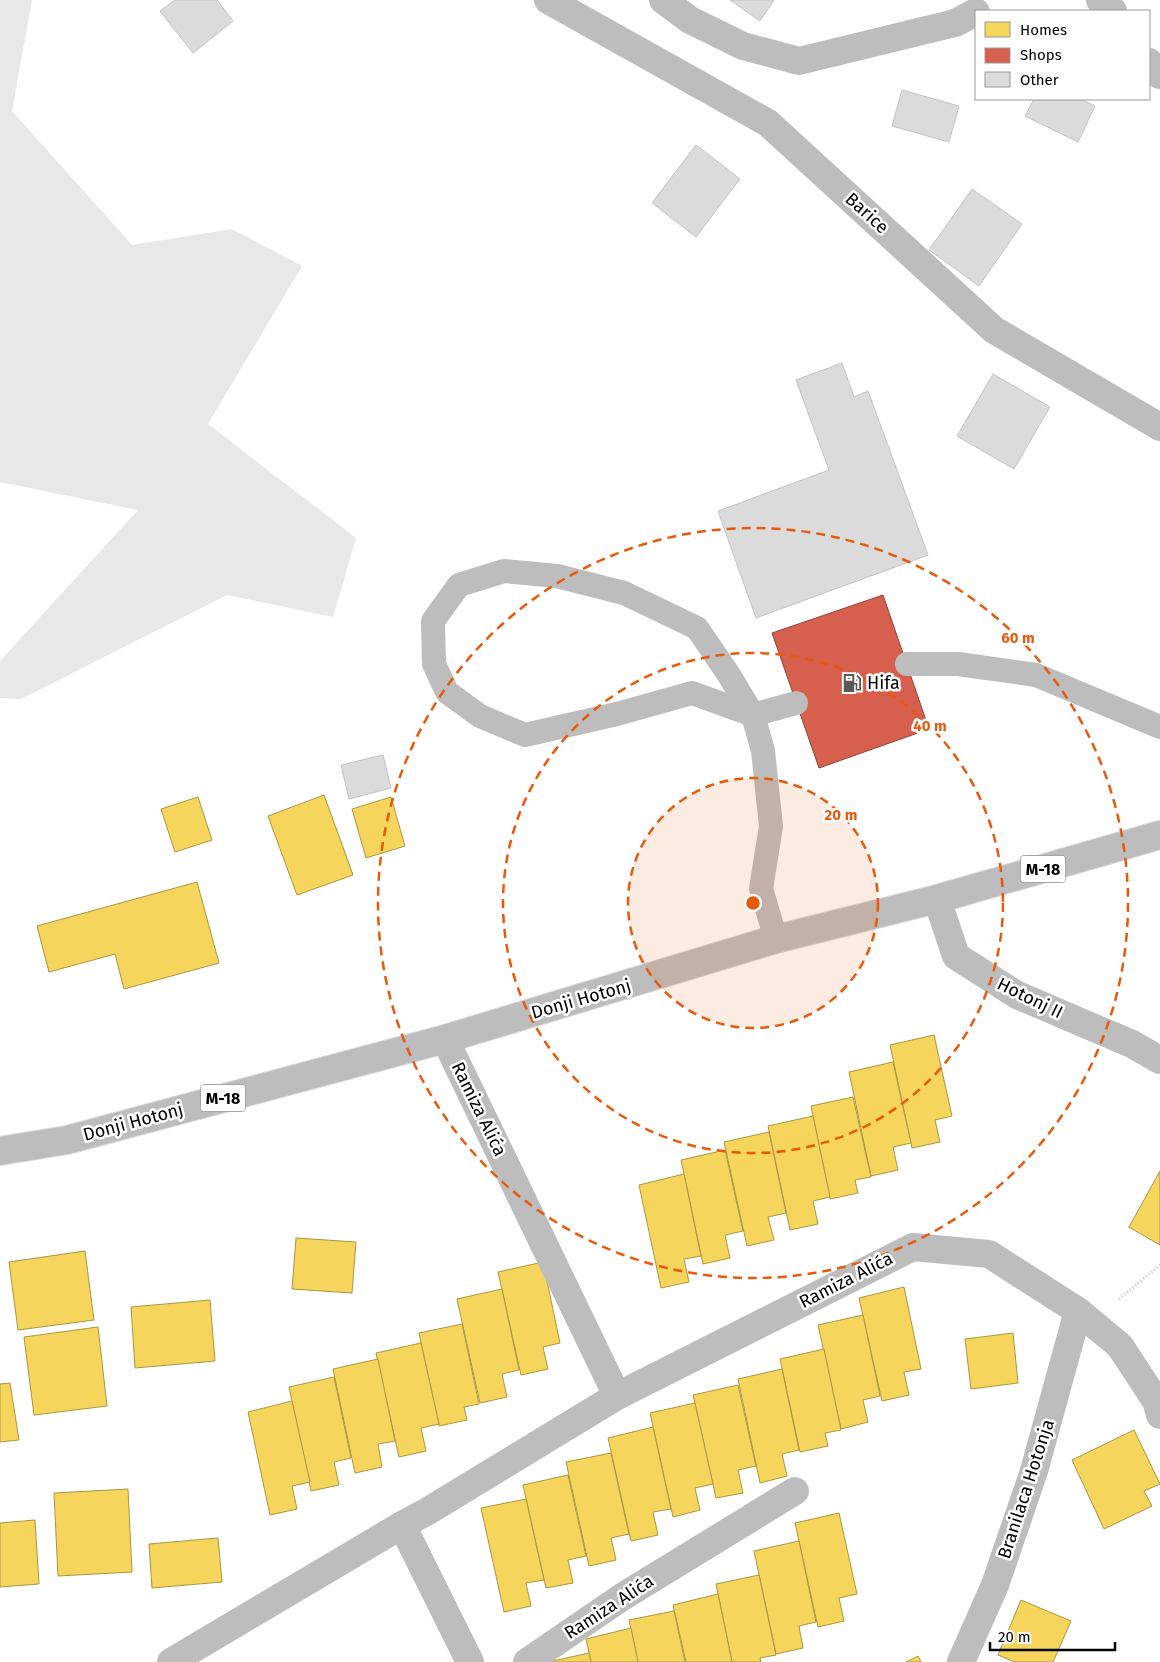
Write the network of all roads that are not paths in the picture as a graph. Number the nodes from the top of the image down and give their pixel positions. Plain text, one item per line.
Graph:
1 (663, 0) edge
2 (997, 0) edge
3 (1100, 0) edge
4 (566, 4) edge
5 (979, 10) edge
6 (1112, 10) edge
7 (975, 12) edge
8 (1150, 63) edge
9 (1160, 75) edge
10 (1160, 427) edge
11 (907, 664) dead end
12 (796, 703) dead end
13 (753, 715) junction
14 (1160, 728) edge
15 (1160, 836) edge
16 (937, 899) junction
17 (776, 940) junction
18 (444, 1039) junction
19 (1160, 1060) edge
20 (0, 1151) edge
21 (1085, 1317) junction
22 (617, 1396) junction
23 (1160, 1415) edge
24 (795, 1491) dead end
25 (402, 1525) junction
26 (171, 1662) edge
27 (470, 1662) edge
28 (527, 1662) edge
29 (962, 1662) edge

1 - 7 street
2 - 5 street
3 - 6 street
4 - 10 street, Barice
8 - 9 street
11 - 14 lane
12 - 13 lane
13 - 13 lane
13 - 17 lane
15 - 16 street, Donji Hotonj / M-18
16 - 17 street, Donji Hotonj / M-18
16 - 19 street, Hotonj II
17 - 18 street, Donji Hotonj / M-18
18 - 20 street, Donji Hotonj / M-18
18 - 22 street, Ramiza Alića
21 - 22 street, Ramiza Alića
21 - 23 street, Ramiza Alića
21 - 29 street, Branilaca Hotonja
22 - 25 street, Ramiza Alića
24 - 28 street, Ramiza Alića
25 - 26 street, Ramiza Alića
25 - 27 street

